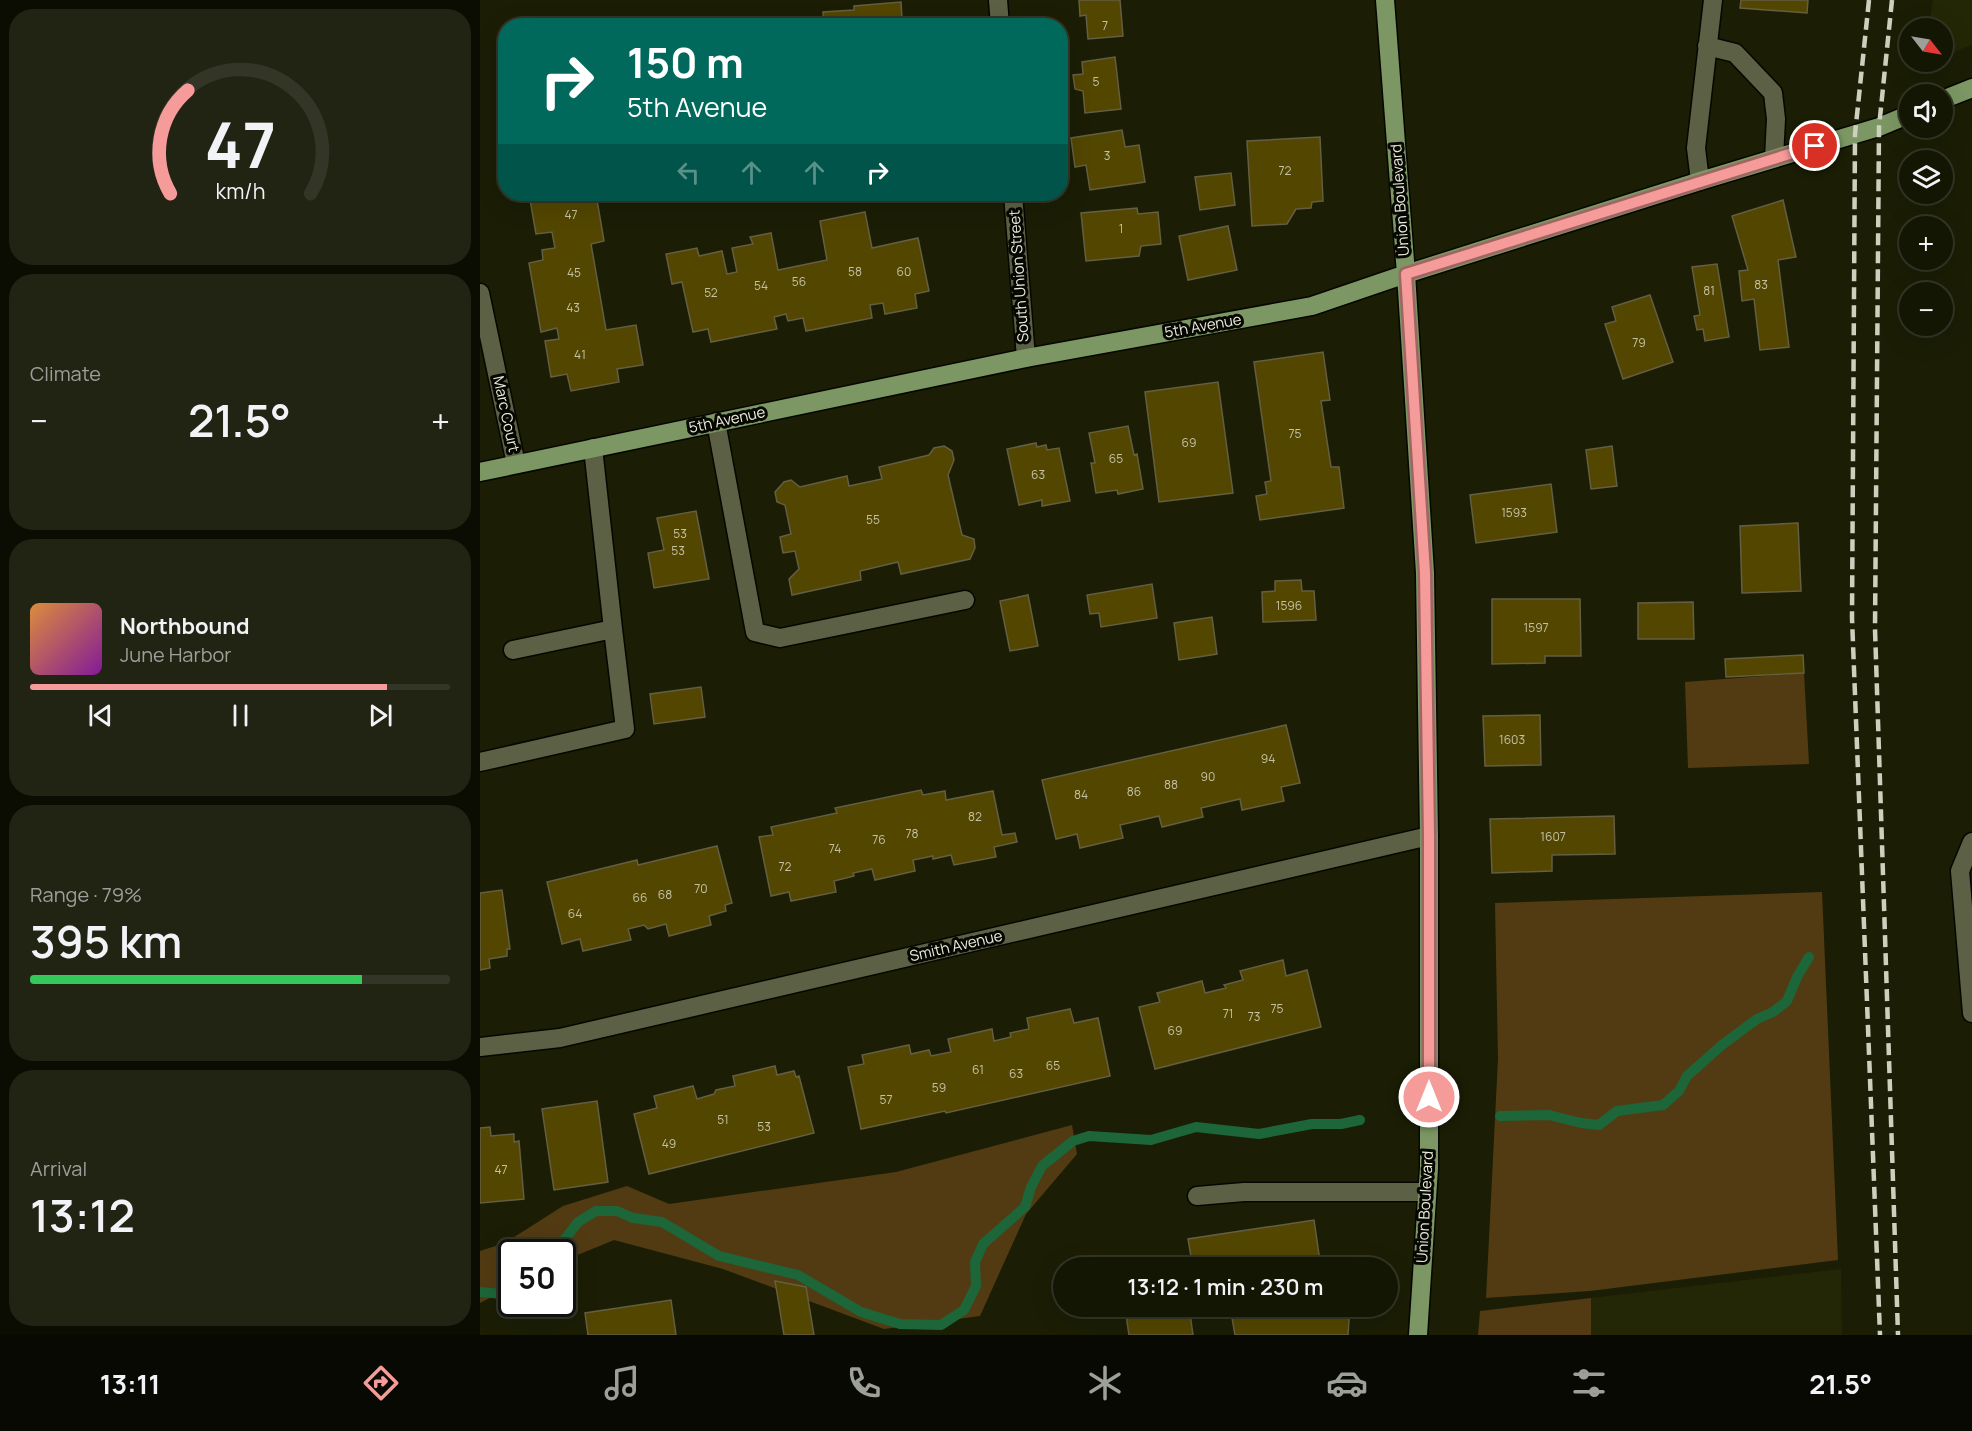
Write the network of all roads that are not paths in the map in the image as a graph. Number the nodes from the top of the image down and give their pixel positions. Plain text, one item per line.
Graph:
1 (998, 0) edge
2 (1385, 0) edge
3 (1713, 0) edge
4 (999, 18) edge
5 (1707, 46) junction
6 (1972, 87) edge
7 (1953, 95) edge
8 (1899, 119) edge
9 (1774, 158) junction
10 (1700, 181) junction
11 (1014, 201) edge
12 (1406, 274) junction
13 (480, 293) edge
14 (1026, 358) junction
15 (716, 422) junction
16 (593, 448) junction
17 (516, 464) junction
18 (480, 472) edge
19 (965, 600) dead end
20 (613, 628) junction
21 (513, 650) dead end
22 (480, 762) edge
23 (1429, 836) junction
24 (1972, 842) edge
25 (1972, 1013) edge
26 (480, 1047) edge
27 (1427, 1192) junction
28 (1197, 1196) dead end
29 (1418, 1335) edge

1 - 4 street
2 - 12 main road, Union Boulevard
3 - 5 street
5 - 9 street
5 - 10 street
6 - 7 main road
8 - 9 main road, 5th Avenue
9 - 10 main road, 5th Avenue
10 - 12 main road, 5th Avenue
11 - 14 street, South Union Street
12 - 14 main road, 5th Avenue
12 - 23 main road, Union Boulevard
13 - 17 street, Marc Court
14 - 15 main road, 5th Avenue
15 - 16 main road, 5th Avenue
15 - 19 street
16 - 17 main road, 5th Avenue
16 - 20 street
17 - 18 main road, 5th Avenue
20 - 21 street
20 - 22 street
23 - 26 street, Smith Avenue
23 - 27 main road, Union Boulevard
24 - 25 street
27 - 28 street
27 - 29 main road, Union Boulevard

